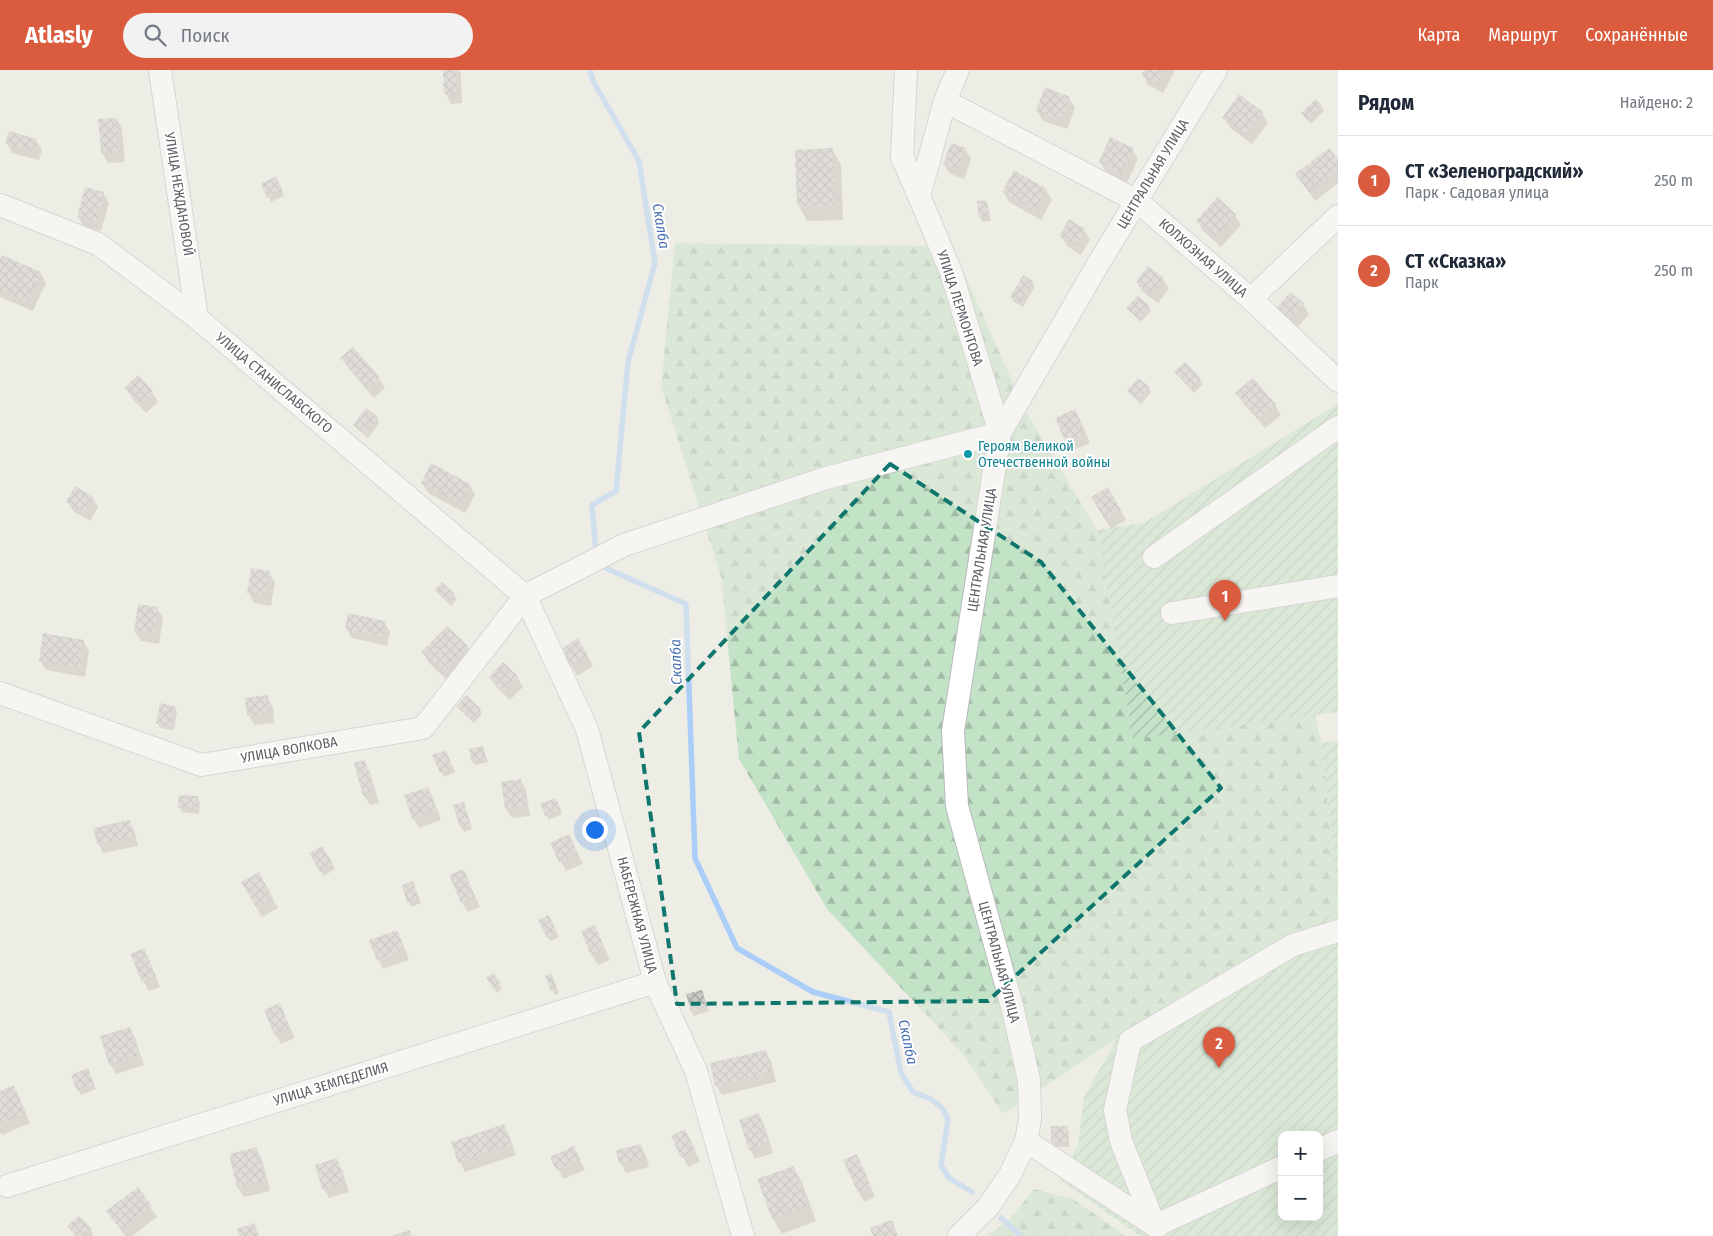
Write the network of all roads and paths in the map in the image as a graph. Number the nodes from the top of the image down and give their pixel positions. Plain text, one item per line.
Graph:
1 (160, 70) edge
2 (906, 70) edge
3 (958, 70) edge
4 (1216, 70) edge
5 (945, 101) junction
6 (919, 196) junction
7 (1137, 201) junction
8 (0, 205) edge
9 (1338, 216) edge
10 (1251, 299) junction
11 (197, 318) junction
12 (1338, 381) edge
13 (1338, 427) edge
14 (1000, 433) junction
15 (1154, 557) dead end
16 (1338, 586) edge
17 (525, 596) junction
18 (1172, 612) dead end
19 (0, 693) edge
20 (1338, 931) edge
21 (655, 982) junction
22 (1026, 1141) junction
23 (1338, 1141) edge
24 (1323, 1148) edge
25 (1278, 1169) edge
26 (7, 1186) dead end
27 (1162, 1231) edge
28 (743, 1236) edge
29 (959, 1236) edge

1 - 11 street, УЛИЦА НЕЖДАНОВОЙ
2 - 6 street, УЛИЦА ЛЕРМОНТОВА
3 - 5 street
4 - 7 street, ЦЕНТРАЛЬНАЯ УЛИЦА
5 - 6 street
5 - 7 street, КОЛХОЗНАЯ УЛИЦА
6 - 14 street, УЛИЦА ЛЕРМОНТОВА
7 - 10 street, КОЛХОЗНАЯ УЛИЦА
7 - 14 street, ЦЕНТРАЛЬНАЯ УЛИЦА
8 - 11 street, УЛИЦА СТАНИСЛАВСКОГО
9 - 10 street
10 - 12 street, КОЛХОЗНАЯ УЛИЦА
11 - 17 street, УЛИЦА СТАНИСЛАВСКОГО
13 - 15 street
14 - 17 street
14 - 22 street, ЦЕНТРАЛЬНАЯ УЛИЦА
16 - 18 street
17 - 19 street, УЛИЦА ВОЛКОВА
17 - 21 street, НАБЕРЕЖНАЯ УЛИЦА
20 - 27 street
21 - 26 street, УЛИЦА ЗЕМЛЕДЕЛИЯ
21 - 28 street, НАБЕРЕЖНАЯ УЛИЦА
22 - 27 street
22 - 29 street, ЦЕНТРАЛЬНАЯ УЛИЦА
23 - 24 street
25 - 27 street

